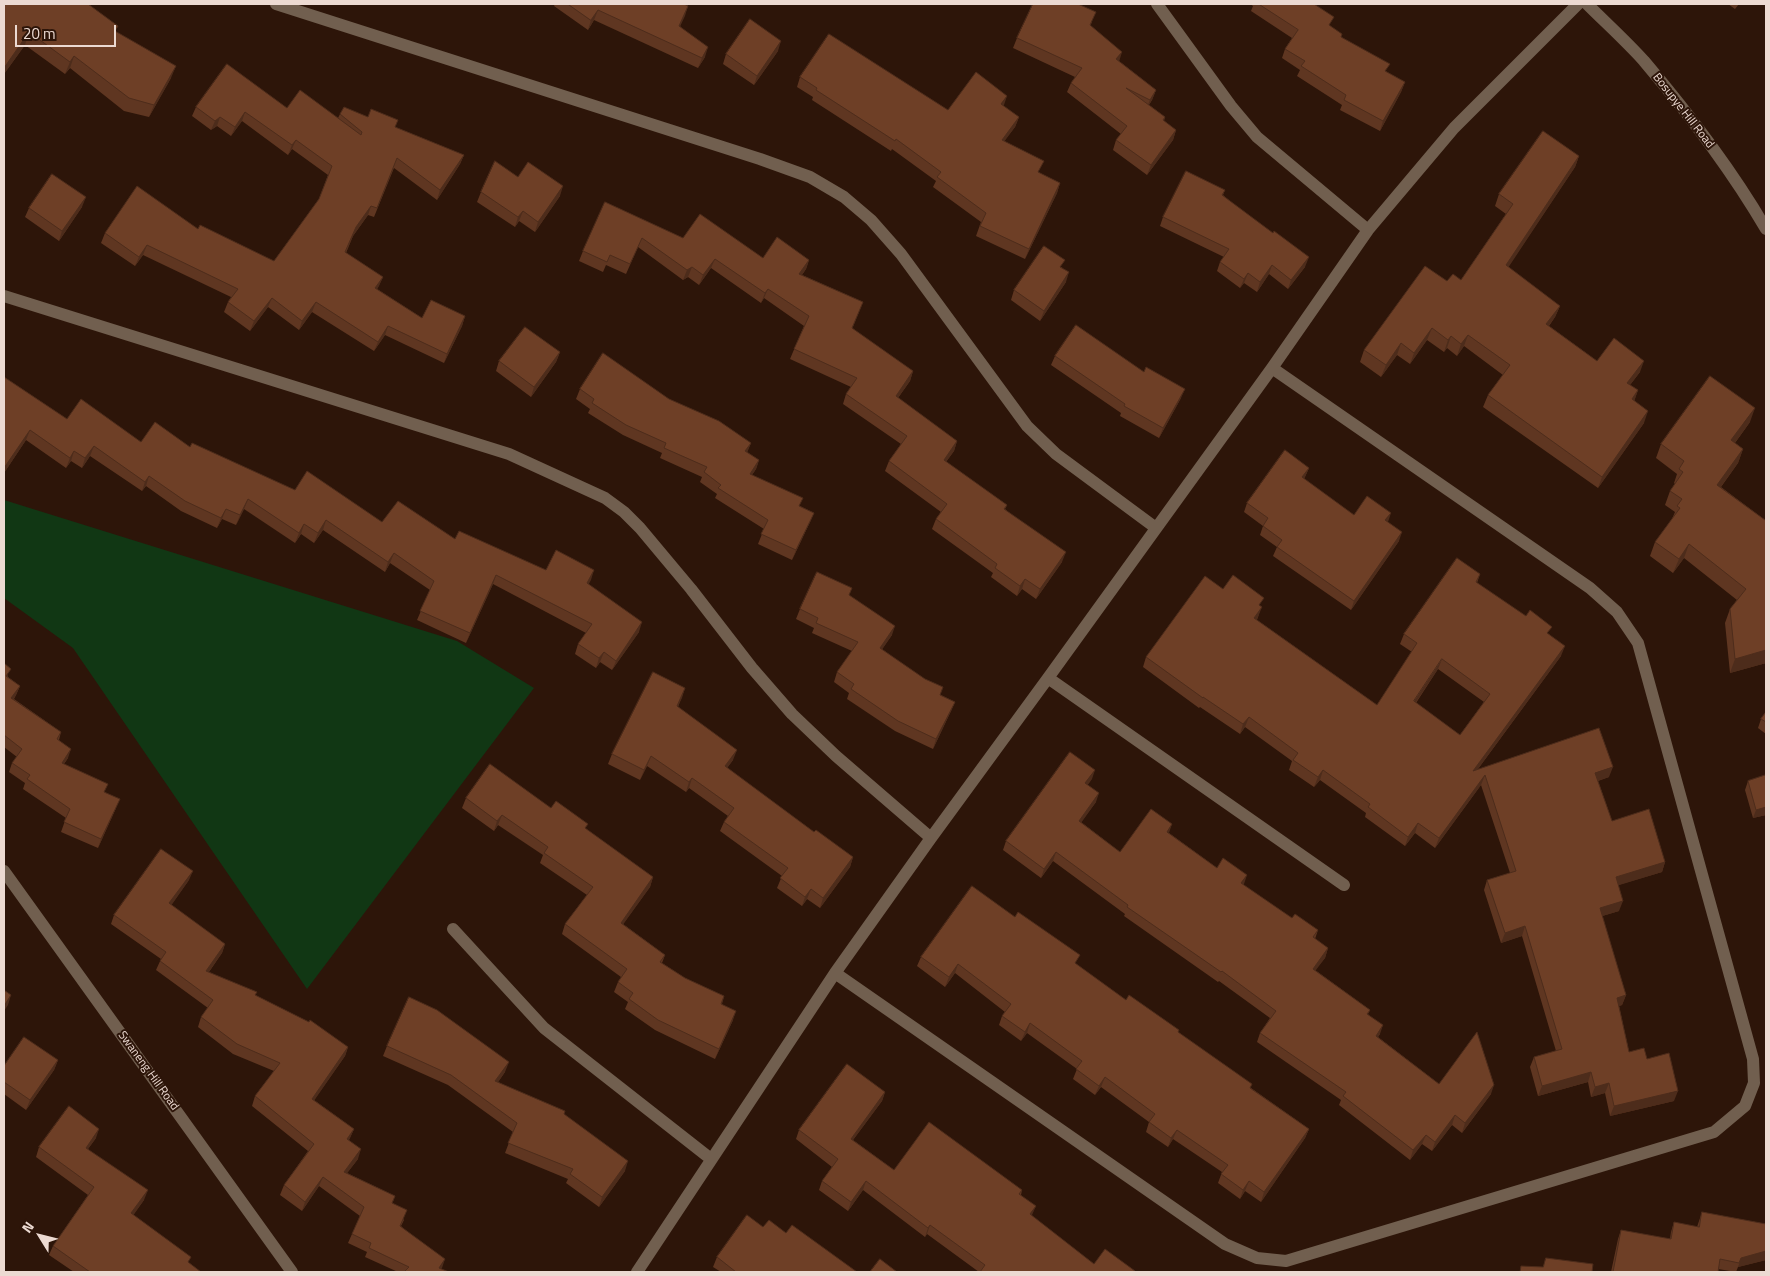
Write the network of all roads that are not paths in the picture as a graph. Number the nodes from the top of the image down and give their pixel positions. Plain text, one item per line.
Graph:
1 (276, 4) edge
2 (1157, 4) edge
3 (1578, 4) edge
4 (1587, 4) edge
5 (1766, 229) edge
6 (1368, 230) junction
7 (4, 296) edge
8 (1272, 368) junction
9 (1156, 528) junction
10 (1048, 678) junction
11 (930, 838) junction
12 (4, 871) edge
13 (1344, 885) dead end
14 (453, 929) dead end
15 (835, 973) junction
16 (711, 1159) junction
17 (292, 1272) edge
18 (637, 1272) edge

1 - 9 street
2 - 6 street
3 - 6 street
4 - 5 street, Bosupye Hill Road
6 - 8 street
7 - 11 street
8 - 9 street
8 - 15 street
9 - 10 street
10 - 11 street
10 - 13 street
11 - 15 street
12 - 17 street, Swaneng Hill Road
14 - 16 street
15 - 16 street
16 - 18 street

